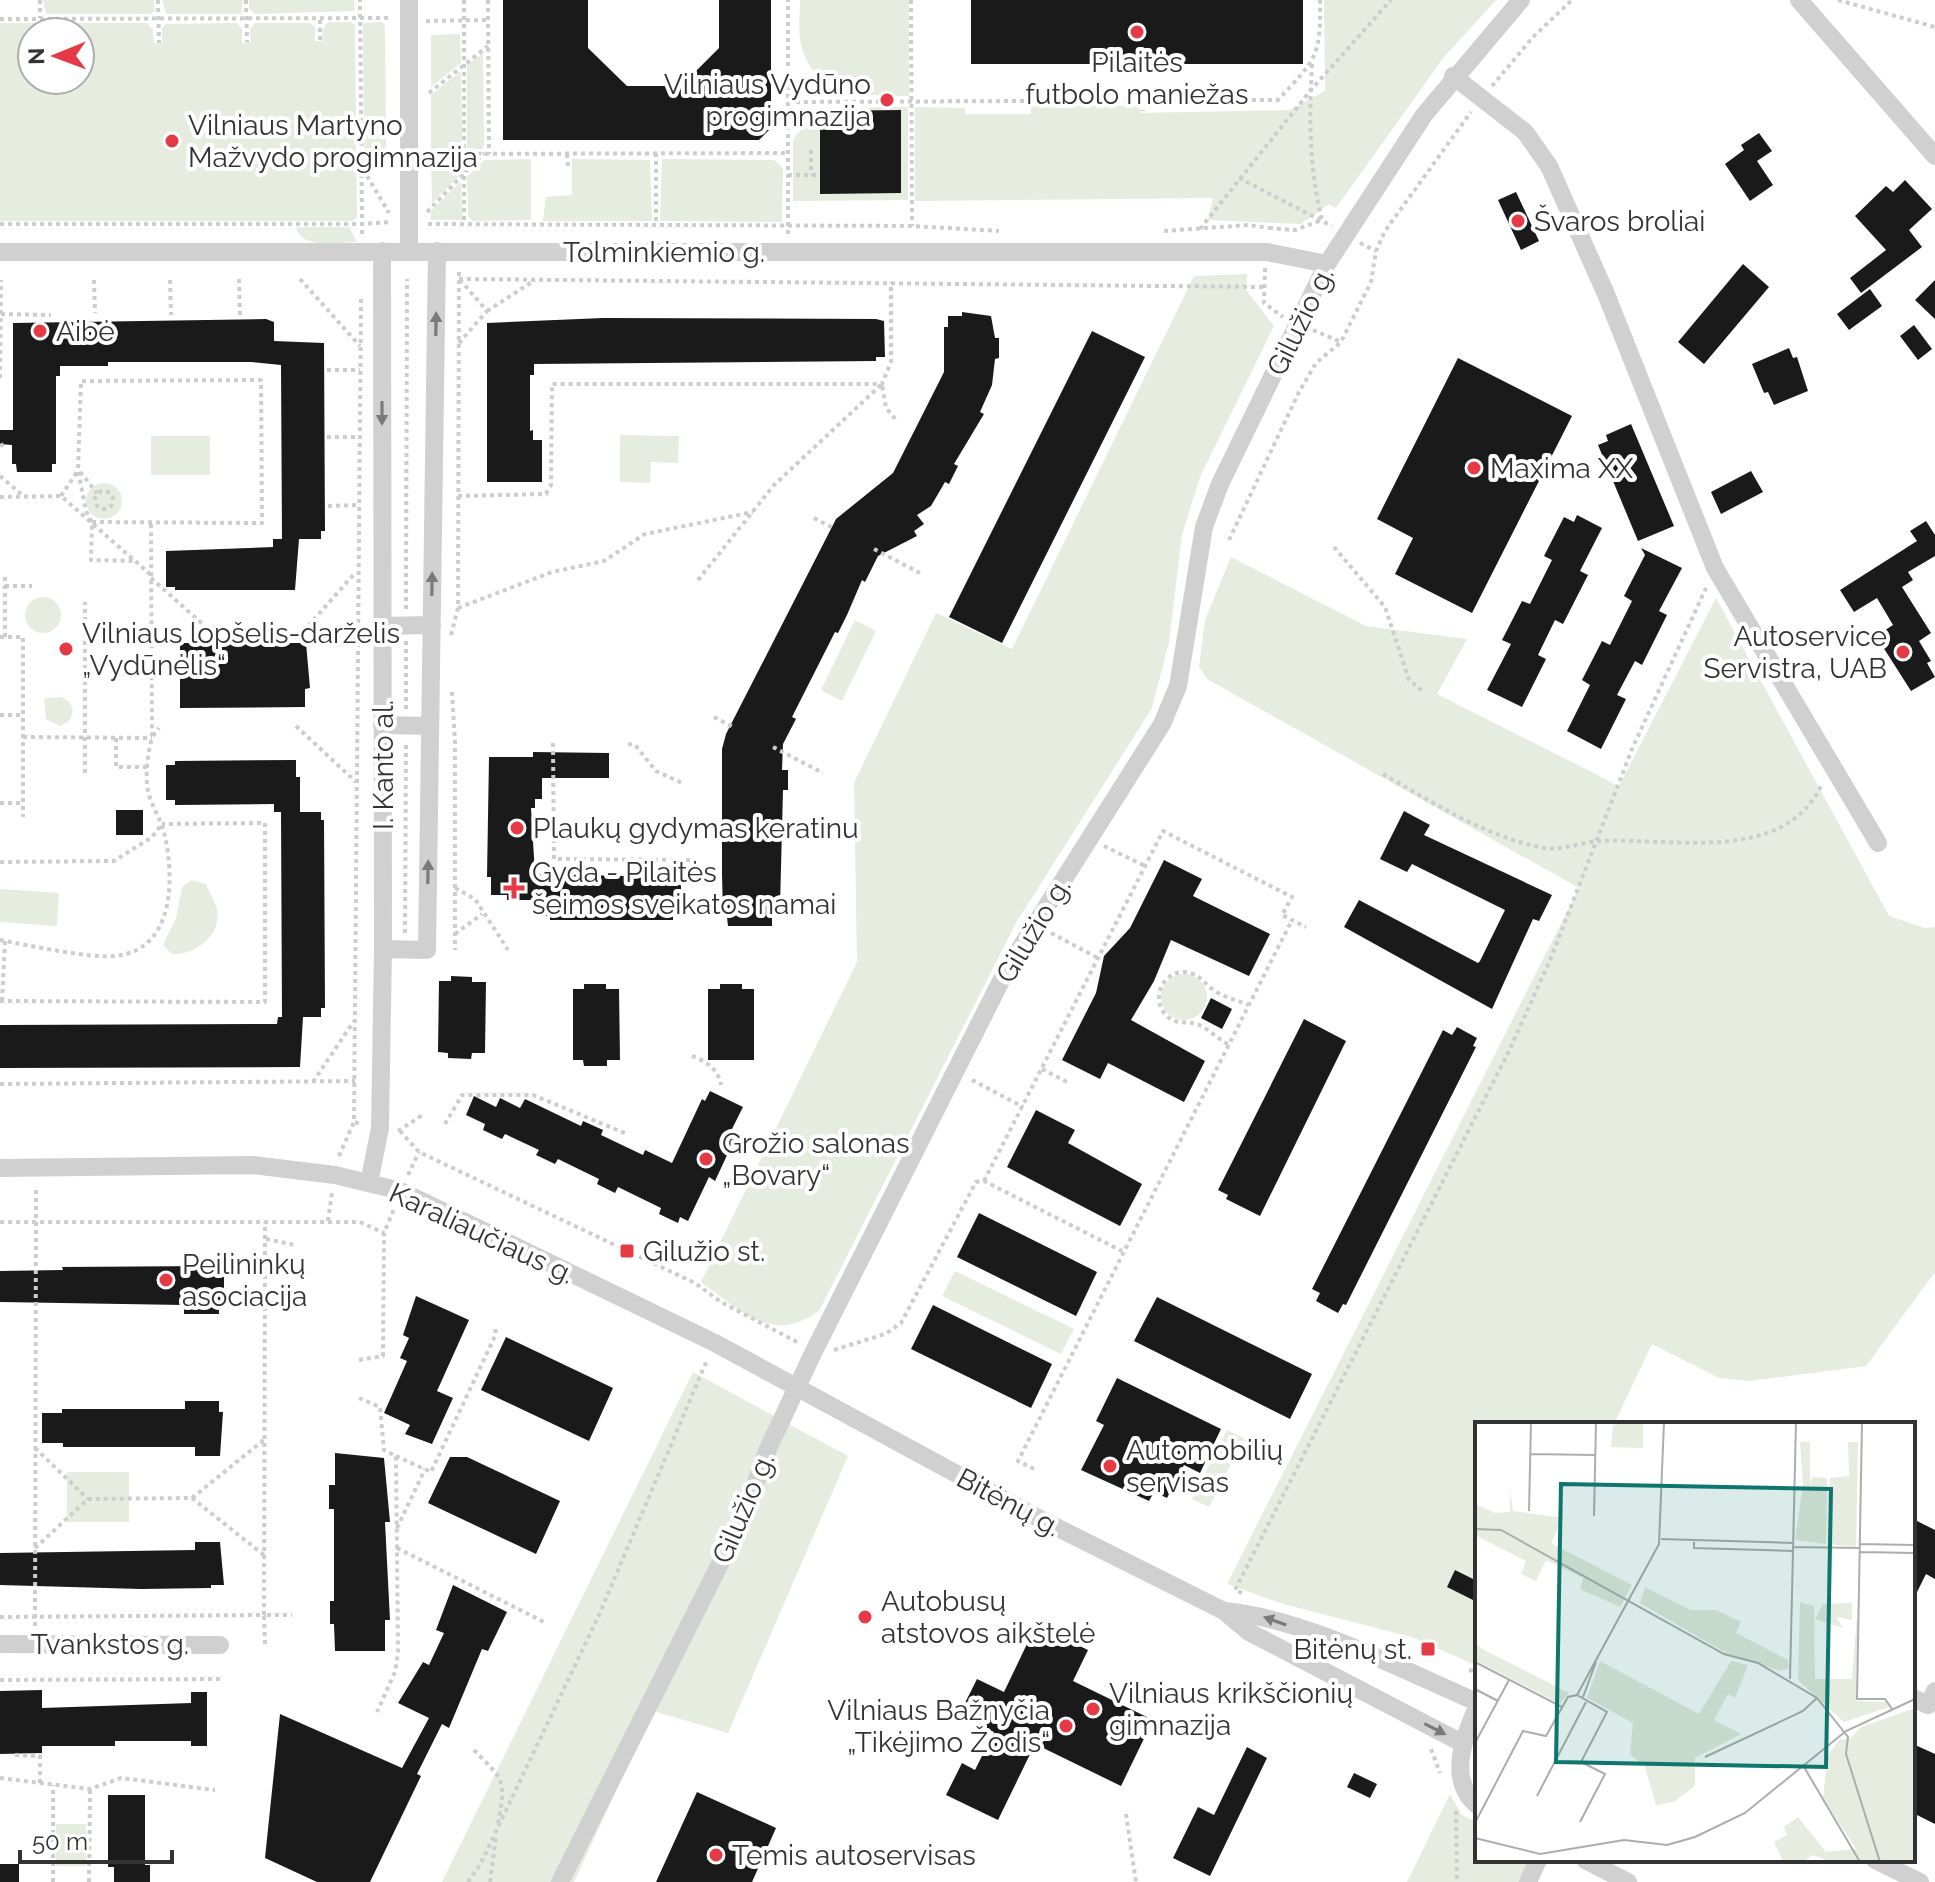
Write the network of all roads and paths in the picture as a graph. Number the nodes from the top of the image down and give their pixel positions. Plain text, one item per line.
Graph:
1 (158, 0) edge
2 (246, 0) edge
3 (360, 0) edge
4 (409, 0) edge
5 (464, 0) edge
6 (488, 0) edge
7 (788, 0) edge
8 (911, 0) edge
9 (1320, 0) edge
10 (1391, 0) edge
11 (1521, 0) edge
12 (1572, 0) edge
13 (1799, 0) edge
14 (1838, 0) edge
15 (96, 18) edge
16 (158, 18) junction
17 (247, 18) junction
18 (320, 18) junction
19 (360, 18) junction
20 (389, 18) dead end
21 (488, 20) junction
22 (428, 21) dead end
23 (463, 21) junction
24 (1935, 27) edge
25 (320, 40) dead end
26 (247, 42) dead end
27 (159, 43) dead end
28 (488, 46) junction
29 (1312, 64) junction
30 (464, 65) junction
31 (1453, 76) junction
32 (1311, 90) junction
33 (429, 93) dead end
34 (1482, 99) junction
35 (788, 102) junction
36 (911, 102) junction
37 (1143, 102) junction
38 (1143, 111) dead end
39 (811, 150) dead end
40 (361, 153) junction
41 (389, 153) dead end
42 (464, 153) junction
43 (567, 153) junction
44 (656, 153) junction
45 (788, 153) junction
46 (429, 154) dead end
47 (487, 154) junction
48 (1935, 156) edge
49 (361, 167) junction
50 (568, 167) dead end
51 (464, 174) junction
52 (788, 175) junction
53 (1239, 178) junction
54 (390, 213) dead end
55 (0, 224) edge
56 (362, 224) junction
57 (404, 224) junction
58 (464, 224) junction
59 (656, 224) junction
60 (788, 225) junction
61 (912, 226) junction
62 (1269, 228) dead end
63 (1200, 229) junction
64 (1002, 231) dead end
65 (1152, 231) dead end
66 (362, 251) junction
67 (382, 251) junction
68 (409, 251) junction
69 (437, 251) junction
70 (0, 252) edge
71 (788, 253) junction
72 (1327, 264) junction
73 (239, 279) dead end
74 (300, 279) dead end
75 (459, 279) junction
76 (1, 280) edge
77 (94, 280) dead end
78 (170, 280) dead end
79 (536, 280) junction
80 (891, 282) junction
81 (1263, 287) dead end
82 (361, 292) dead end
83 (487, 311) junction
84 (95, 313) dead end
85 (1, 314) edge
86 (51, 315) dead end
87 (171, 315) dead end
88 (240, 315) dead end
89 (0, 341) edge
90 (459, 343) junction
91 (360, 346) junction
92 (327, 370) dead end
93 (360, 370) junction
94 (1, 377) edge
95 (882, 384) junction
96 (897, 421) dead end
97 (327, 437) dead end
98 (359, 437) junction
99 (78, 470) junction
100 (0, 476) edge
101 (97, 494) junction
102 (23, 496) junction
103 (61, 496) junction
104 (458, 496) junction
105 (0, 497) edge
106 (359, 505) junction
107 (328, 506) dead end
108 (753, 512) junction
109 (814, 518) dead end
110 (92, 522) junction
111 (151, 524) junction
112 (835, 529) dead end
113 (1229, 540) dead end
114 (1334, 547) dead end
115 (874, 549) dead end
116 (135, 561) junction
117 (1715, 568) junction
118 (358, 571) junction
119 (920, 573) dead end
120 (151, 576) junction
121 (5, 577) dead end
122 (698, 580) dead end
123 (5, 586) junction
124 (32, 586) dead end
125 (85, 602) dead end
126 (458, 608) junction
127 (151, 620) junction
128 (432, 625) junction
129 (308, 626) dead end
130 (382, 626) junction
131 (158, 627) dead end
132 (206, 627) dead end
133 (3, 637) edge
134 (451, 637) dead end
135 (451, 684) dead end
136 (1424, 692) dead end
137 (0, 715) edge
138 (23, 715) junction
139 (714, 717) dead end
140 (382, 725) junction
141 (296, 726) dead end
142 (430, 726) junction
143 (733, 727) dead end
144 (159, 728) dead end
145 (23, 737) junction
146 (85, 738) junction
147 (116, 738) junction
148 (152, 738) junction
149 (553, 743) dead end
150 (628, 744) dead end
151 (773, 747) dead end
152 (1828, 758) junction
153 (148, 767) junction
154 (85, 773) dead end
155 (823, 773) dead end
156 (1383, 774) dead end
157 (357, 783) junction
158 (682, 783) dead end
159 (0, 803) edge
160 (23, 803) junction
161 (23, 817) dead end
162 (162, 824) junction
163 (1089, 839) junction
164 (1597, 841) junction
165 (1878, 843) dead end
166 (700, 860) dead end
167 (0, 862) edge
168 (1145, 866) junction
169 (455, 888) junction
170 (482, 914) junction
171 (1292, 920) junction
172 (1034, 924) junction
173 (1306, 927) dead end
174 (455, 934) junction
175 (2, 941) edge
176 (383, 949) junction
177 (455, 950) dead end
178 (508, 950) dead end
179 (1098, 958) junction
180 (1, 1001) edge
181 (1249, 1005) junction
182 (355, 1020) junction
183 (1229, 1045) junction
184 (692, 1056) dead end
185 (1042, 1069) junction
186 (955, 1071) junction
187 (355, 1081) junction
188 (313, 1082) junction
189 (1067, 1082) dead end
190 (0, 1084) edge
191 (721, 1085) dead end
192 (1023, 1107) junction
193 (424, 1114) dead end
194 (445, 1124) dead end
195 (380, 1128) junction
196 (400, 1131) junction
197 (627, 1134) dead end
198 (419, 1152) junction
199 (0, 1168) edge
200 (36, 1168) junction
201 (984, 1181) junction
202 (369, 1183) junction
203 (401, 1191) junction
204 (0, 1222) edge
205 (36, 1222) junction
206 (265, 1222) junction
207 (384, 1233) junction
208 (265, 1239) junction
209 (295, 1245) dead end
210 (1122, 1251) junction
211 (495, 1327) dead end
212 (715, 1343) junction
213 (814, 1351) junction
214 (359, 1360) dead end
215 (797, 1388) junction
216 (359, 1398) dead end
217 (265, 1439) junction
218 (35, 1448) junction
219 (396, 1456) junction
220 (425, 1469) junction
221 (1034, 1469) dead end
222 (192, 1498) junction
223 (88, 1499) junction
224 (396, 1530) junction
225 (35, 1548) junction
226 (397, 1548) junction
227 (265, 1556) junction
228 (1235, 1590) dead end
229 (1224, 1611) junction
230 (264, 1615) junction
231 (292, 1615) dead end
232 (0, 1617) edge
233 (35, 1617) junction
234 (544, 1622) dead end
235 (0, 1644) edge
236 (35, 1644) junction
237 (265, 1644) dead end
238 (220, 1645) dead end
239 (1469, 1670) dead end
240 (1475, 1672) edge
241 (220, 1679) dead end
242 (0, 1680) edge
243 (1935, 1691) edge
244 (1915, 1699) edge
245 (1475, 1704) edge
246 (1475, 1710) edge
247 (377, 1712) dead end
248 (1462, 1743) junction
249 (474, 1750) dead end
250 (15, 1755) dead end
251 (0, 1778) edge
252 (40, 1783) junction
253 (53, 1785) junction
254 (90, 1789) junction
255 (215, 1790) dead end
256 (1475, 1803) edge
257 (1456, 1804) dead end
258 (1126, 1814) dead end
259 (497, 1830) junction
260 (1537, 1862) edge
261 (1589, 1862) edge
262 (1879, 1862) edge
263 (53, 1882) edge
264 (89, 1882) edge
265 (468, 1882) edge
266 (490, 1882) edge
267 (560, 1882) edge
268 (1136, 1882) edge
269 (1460, 1882) edge
270 (1528, 1882) edge
271 (1628, 1882) edge
272 (1920, 1882) edge

1 - 16 path
2 - 17 path
3 - 19 path
4 - 57 street
5 - 23 path
6 - 21 path
7 - 35 path
8 - 36 path
9 - 29 path
10 - 32 path
11 - 31 street, Gilužio g.
12 - 34 path
13 - 48 street
14 - 24 path
15 - 16 path
16 - 17 path
16 - 27 path
17 - 18 path
17 - 26 path
18 - 19 path
18 - 25 path
19 - 20 path
19 - 40 path
21 - 23 path
21 - 28 path
22 - 23 path
23 - 30 path
28 - 30 path
28 - 47 path
29 - 32 path
29 - 37 path
30 - 33 path
30 - 42 path
31 - 34 street
31 - 72 street, Gilužio g.
32 - 53 path
32 - 53 path
34 - 113 path
34 - 117 street
35 - 36 path
35 - 45 path
36 - 37 path
36 - 61 path
37 - 38 path
39 - 52 path
40 - 41 path
40 - 49 path
42 - 46 path
42 - 47 path
42 - 51 path
43 - 44 path
43 - 47 path
43 - 50 path
44 - 45 path
44 - 59 path
45 - 52 path
47 - 51 path
49 - 54 path
49 - 56 path
51 - 57 path
51 - 58 path
52 - 60 path
53 - 63 path
55 - 56 path
56 - 66 path
57 - 58 path
57 - 68 street
58 - 59 path
59 - 60 path
60 - 61 path
60 - 71 path
61 - 64 path
62 - 63 path
63 - 65 path
66 - 67 street, Tolminkiemio g.
66 - 70 street, Tolminkiemio g.
67 - 68 street, Tolminkiemio g.
67 -> 130 street, I. Kanto al.
68 - 69 street, Tolminkiemio g.
69 - 71 street, Tolminkiemio g.
128 -> 69 street, I. Kanto al.
71 - 72 street, Tolminkiemio g.
72 - 163 street, Gilužio g.
73 - 88 path
74 - 91 path
75 - 79 path
75 - 83 path
75 - 90 path
76 - 85 path
77 - 84 path
78 - 87 path
79 - 80 path
79 - 83 path
80 - 81 path
80 - 95 path
82 - 91 path
83 - 90 path
85 - 86 path
85 - 89 path
89 - 94 path
90 - 104 path
91 - 93 path
92 - 93 path
93 - 98 path
95 - 96 path
95 - 104 path
95 - 108 path
97 - 98 path
98 - 106 path
99 - 101 path
99 - 103 path
99 - 110 path
99 - 111 path
100 - 102 path
101 - 101 path
102 - 103 path
102 - 105 path
103 - 110 path
104 - 126 path
106 - 107 path
106 - 118 path
108 - 122 path
108 - 126 path
109 - 112 path
110 - 111 path
110 - 116 path
110 - 116 path
111 - 120 path
114 - 136 path
115 - 119 path
116 - 120 path
117 - 152 street
117 - 164 path
118 - 129 path
118 - 157 path
120 - 127 path
120 - 132 path
121 - 123 path
123 - 124 path
123 - 133 path
125 - 146 path
126 - 134 path
127 - 131 path
127 - 148 path
128 - 130 street
128 - 142 street, I. Kanto al.
130 - 140 street, I. Kanto al.
133 - 138 path
135 - 169 path
137 - 138 path
138 - 145 path
139 - 143 path
140 - 142 street
140 - 176 street, I. Kanto al.
141 - 157 path
176 -> 142 street, I. Kanto al.
144 - 148 path
145 - 146 path
145 - 160 path
146 - 147 path
146 - 154 path
147 - 148 path
147 - 153 path
148 - 153 path
149 - 166 path
150 - 158 path
151 - 155 path
152 - 164 path
152 - 165 street
153 - 162 path
156 - 164 path
157 - 182 path
159 - 160 path
160 - 161 path
162 - 167 path
162 - 175 path
162 - 180 path
163 - 168 path
163 - 172 street, Gilužio g.
164 - 228 path
168 - 171 path
168 - 179 path
169 - 170 path
169 - 174 path
170 - 174 path
170 - 178 path
171 - 173 path
171 - 181 path
172 - 179 path
172 - 186 street, Gilužio g.
174 - 177 path
175 - 180 path
176 - 195 street, I. Kanto al.
179 - 185 path
181 - 183 path
181 - 183 path
182 - 187 path
182 - 188 path
183 - 210 path
184 - 191 path
185 - 189 path
185 - 192 path
186 - 192 path
186 - 213 street, Gilužio g.
187 - 188 path
187 - 195 path
188 - 190 path
192 - 201 path
193 - 196 path
194 - 197 path
195 - 196 path
195 - 202 street, I. Kanto al.
196 - 198 path
198 - 203 path
198 - 213 path
199 - 200 street, Karaliaučiaus g.
200 - 202 street, Karaliaučiaus g.
200 - 205 path
201 - 210 path
201 - 213 path
202 - 203 street, Karaliaučiaus g.
203 - 207 path
203 - 212 street, Karaliaučiaus g.
204 - 205 path
205 - 206 path
205 - 218 path
206 - 207 path
206 - 208 path
207 - 214 path
208 - 209 path
208 - 217 path
210 - 221 path
211 - 220 path
212 - 215 street, Karaliaučiaus g.
212 - 259 path
213 - 215 street, Gilužio g.
215 - 229 street, Bitėnų g.
215 - 267 street, Gilužio g.
216 - 219 path
217 - 222 path
217 - 227 path
218 - 223 path
218 - 225 path
219 - 220 path
219 - 224 path
220 - 224 path
222 - 223 path
222 - 227 path
223 - 225 path
224 - 226 path
225 - 233 path
226 - 234 path
226 - 247 path
227 - 230 path
245 -> 229 street, Bitėnų g.
229 -> 248 street, Bitėnų g.
230 - 231 path
230 - 233 path
230 - 237 path
232 - 233 path
233 - 236 path
235 - 236 street, Tvankstos g.
236 - 238 street, Tvankstos g.
239 - 240 path
241 - 242 path
243 - 244 street
246 - 248 street, Bitėnų g.
248 - 256 street, Bitėnų g.
249 - 259 path
250 - 252 path
251 - 252 path
252 - 253 path
253 - 254 path
253 - 263 path
254 - 255 path
254 - 264 path
257 - 269 path
258 - 268 path
259 - 265 path
259 - 266 path
260 - 270 street
261 - 271 street
262 - 272 street

